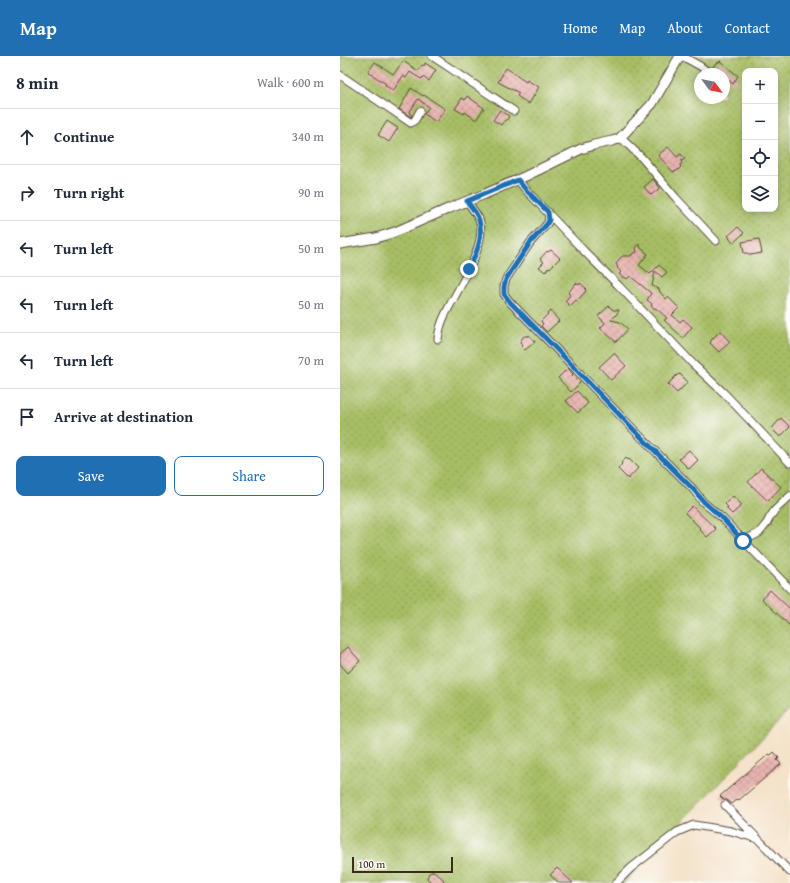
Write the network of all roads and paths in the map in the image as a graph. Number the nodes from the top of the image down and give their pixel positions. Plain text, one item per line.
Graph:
1 (432, 56) edge
2 (681, 56) edge
3 (703, 68) edge
4 (340, 75) edge
5 (420, 111) dead end
6 (514, 111) dead end
7 (620, 137) junction
8 (518, 180) junction
9 (467, 201) junction
10 (548, 212) junction
11 (716, 241) dead end
12 (340, 244) edge
13 (438, 339) dead end
14 (790, 463) edge
15 (790, 496) edge
16 (743, 541) junction
17 (790, 589) edge
18 (725, 805) dead end
19 (758, 839) junction
20 (790, 872) edge
21 (616, 883) edge

1 - 6 street
2 - 3 street
2 - 7 street
4 - 5 street
7 - 8 street
7 - 11 street
8 - 9 street
8 - 10 street
9 - 12 street
9 - 13 street
10 - 14 street
10 - 16 street
15 - 16 street
16 - 17 street
18 - 19 street
19 - 20 street
19 - 21 street

